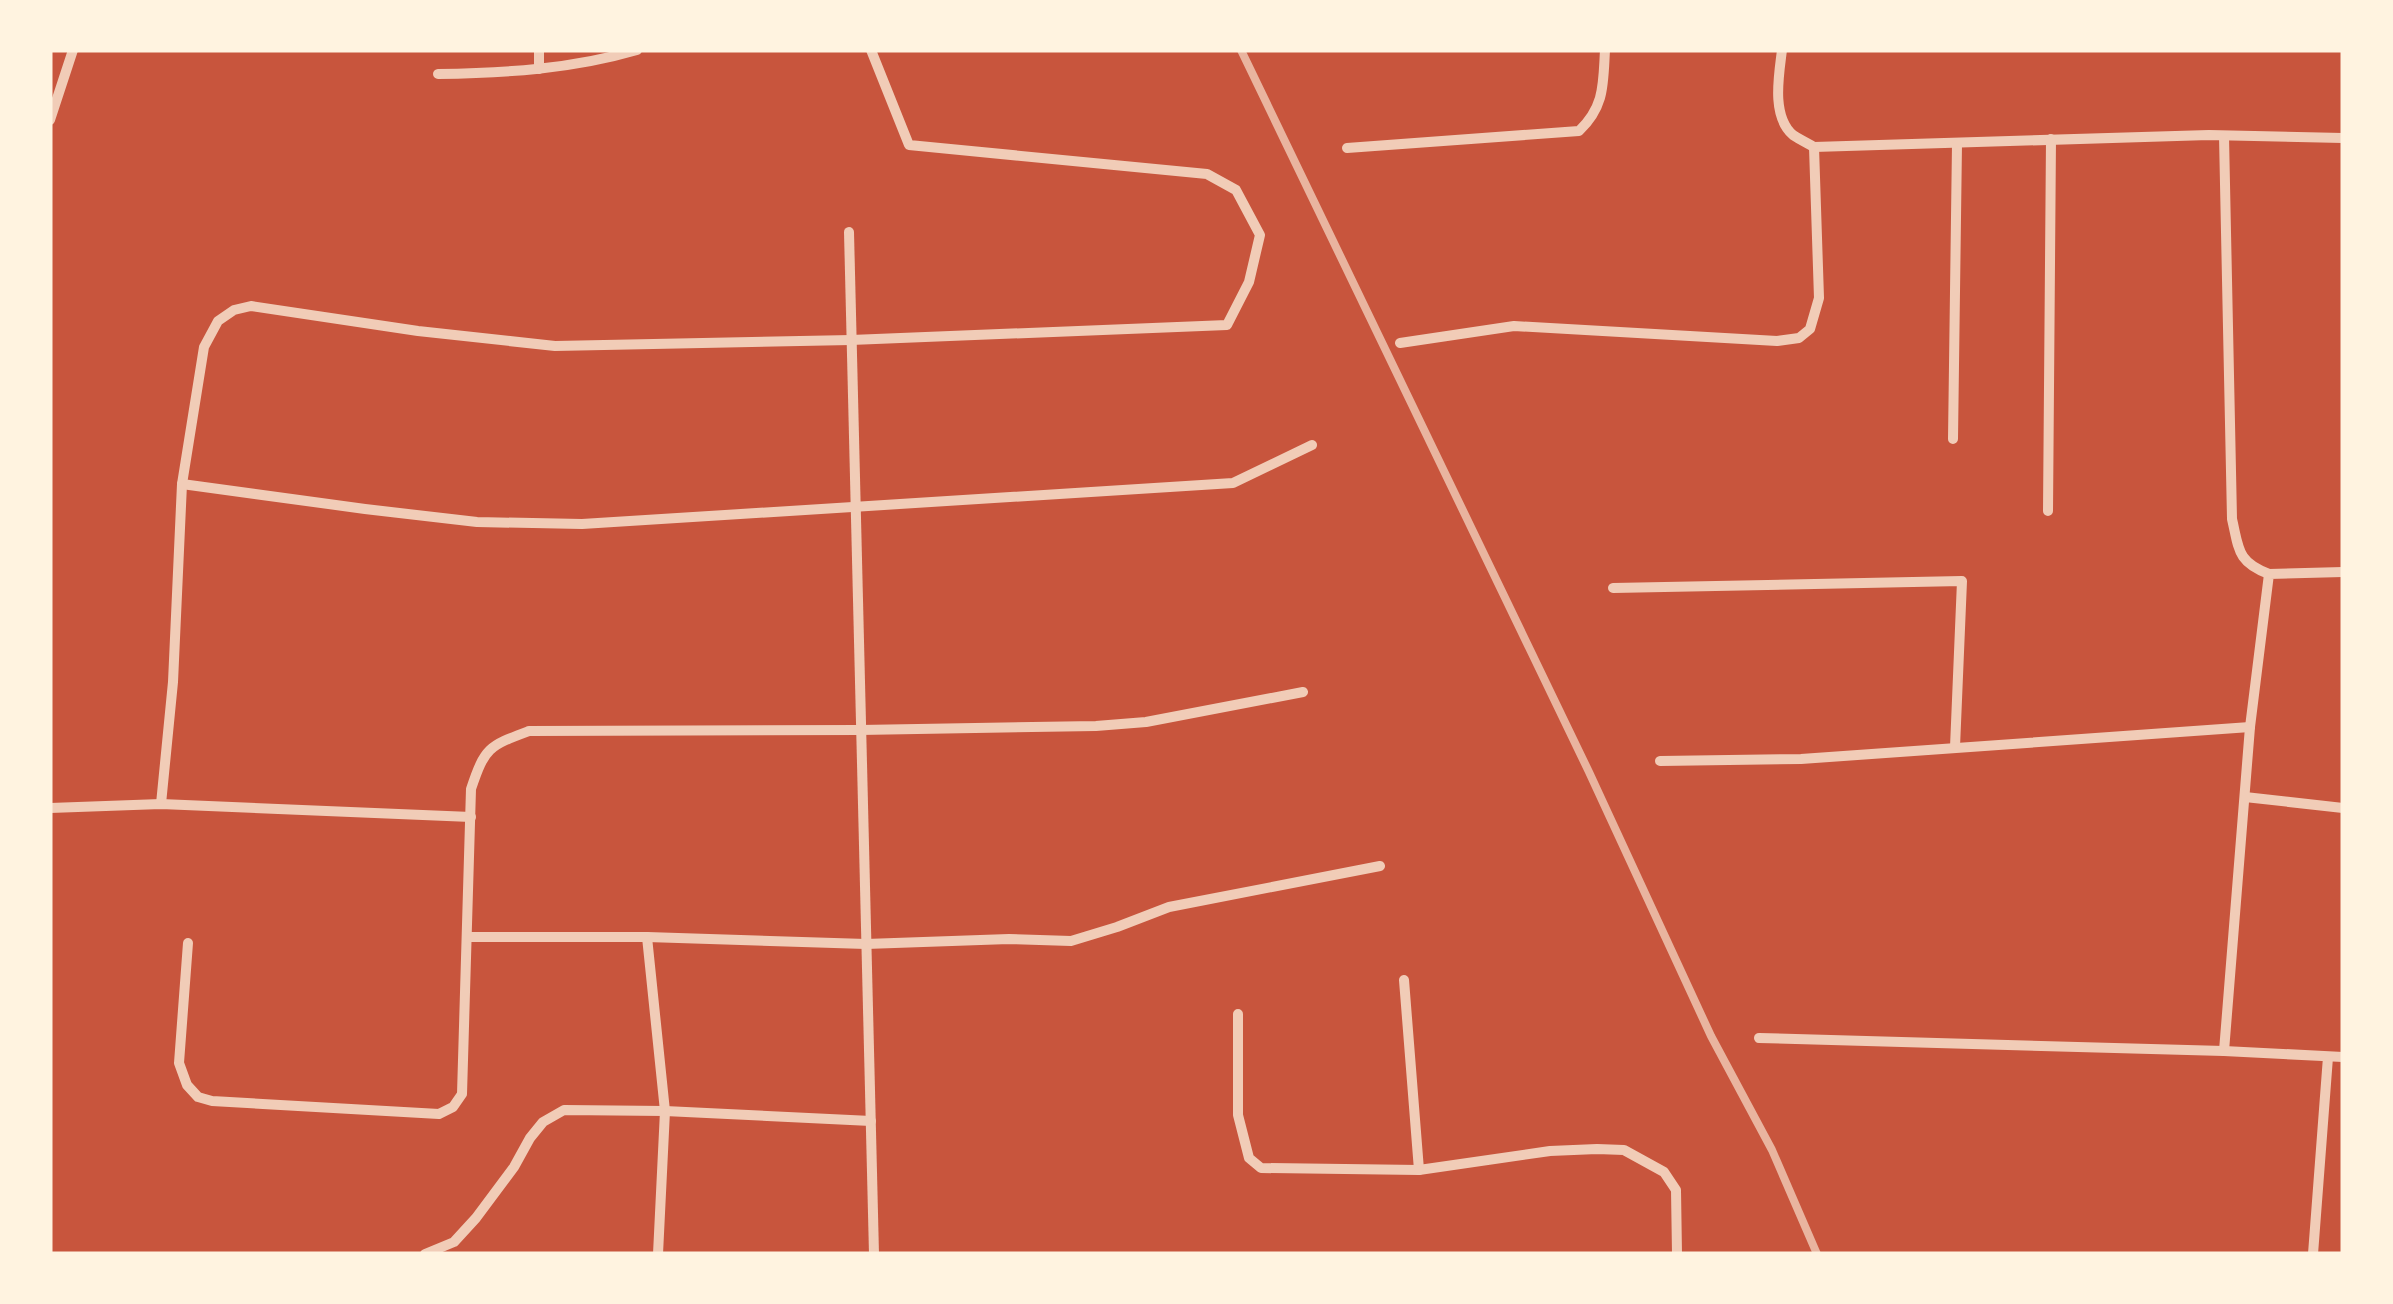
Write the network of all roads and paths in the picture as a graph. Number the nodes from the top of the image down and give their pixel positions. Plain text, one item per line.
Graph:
1 (73, 50) edge
2 (539, 50) edge
3 (637, 50) edge
4 (871, 50) edge
5 (1605, 50) edge
6 (1782, 50) edge
7 (539, 69) junction
8 (438, 74) dead end
9 (50, 120) edge
10 (2224, 136) junction
11 (2343, 138) edge
12 (2051, 139) junction
13 (1957, 144) junction
14 (1814, 147) junction
15 (1347, 148) dead end
16 (848, 232) dead end
17 (852, 340) junction
18 (1400, 343) dead end
19 (1954, 440) dead end
20 (1312, 445) dead end
21 (182, 484) junction
22 (854, 508) junction
23 (2048, 511) dead end
24 (2343, 572) edge
25 (2268, 574) junction
26 (1613, 588) dead end
27 (1303, 692) dead end
28 (2250, 727) junction
29 (860, 730) junction
30 (1955, 748) junction
31 (1660, 761) dead end
32 (2245, 797) junction
33 (161, 804) junction
34 (50, 808) edge
35 (2343, 808) edge
36 (471, 817) junction
37 (1380, 866) dead end
38 (467, 938) junction
39 (647, 938) junction
40 (188, 942) dead end
41 (866, 944) junction
42 (1404, 980) dead end
43 (1238, 1014) dead end
44 (1759, 1038) dead end
45 (2224, 1051) junction
46 (2328, 1056) junction
47 (2343, 1057) edge
48 (664, 1111) junction
49 (870, 1122) junction
50 (1419, 1170) junction
51 (425, 1254) edge
52 (658, 1254) edge
53 (874, 1254) edge
54 (1677, 1254) edge
55 (2312, 1254) edge

1 - 9 street
2 - 7 street
3 - 7 street
4 - 17 street
5 - 15 street
6 - 14 street
7 - 8 street
10 - 11 street
10 - 12 street
10 - 25 street
12 - 13 street
12 - 23 street
13 - 14 street
13 - 19 street
14 - 18 street
16 - 17 street
17 - 21 street
17 - 22 street
20 - 22 street
21 - 22 street
21 - 33 street
22 - 29 street
24 - 25 street
25 - 28 street
26 - 30 street
27 - 29 street
28 - 30 street
28 - 32 street
29 - 36 street
29 - 41 street
30 - 31 street
32 - 35 street
32 - 45 street
33 - 34 street
33 - 36 street
36 - 38 street
37 - 41 street
38 - 39 street
38 - 40 street
39 - 41 street
39 - 48 street
41 - 49 street
42 - 50 street
43 - 50 street
44 - 45 street
45 - 46 street
46 - 47 street
46 - 55 street
48 - 49 street
48 - 51 street
48 - 52 street
49 - 53 street
50 - 54 street

